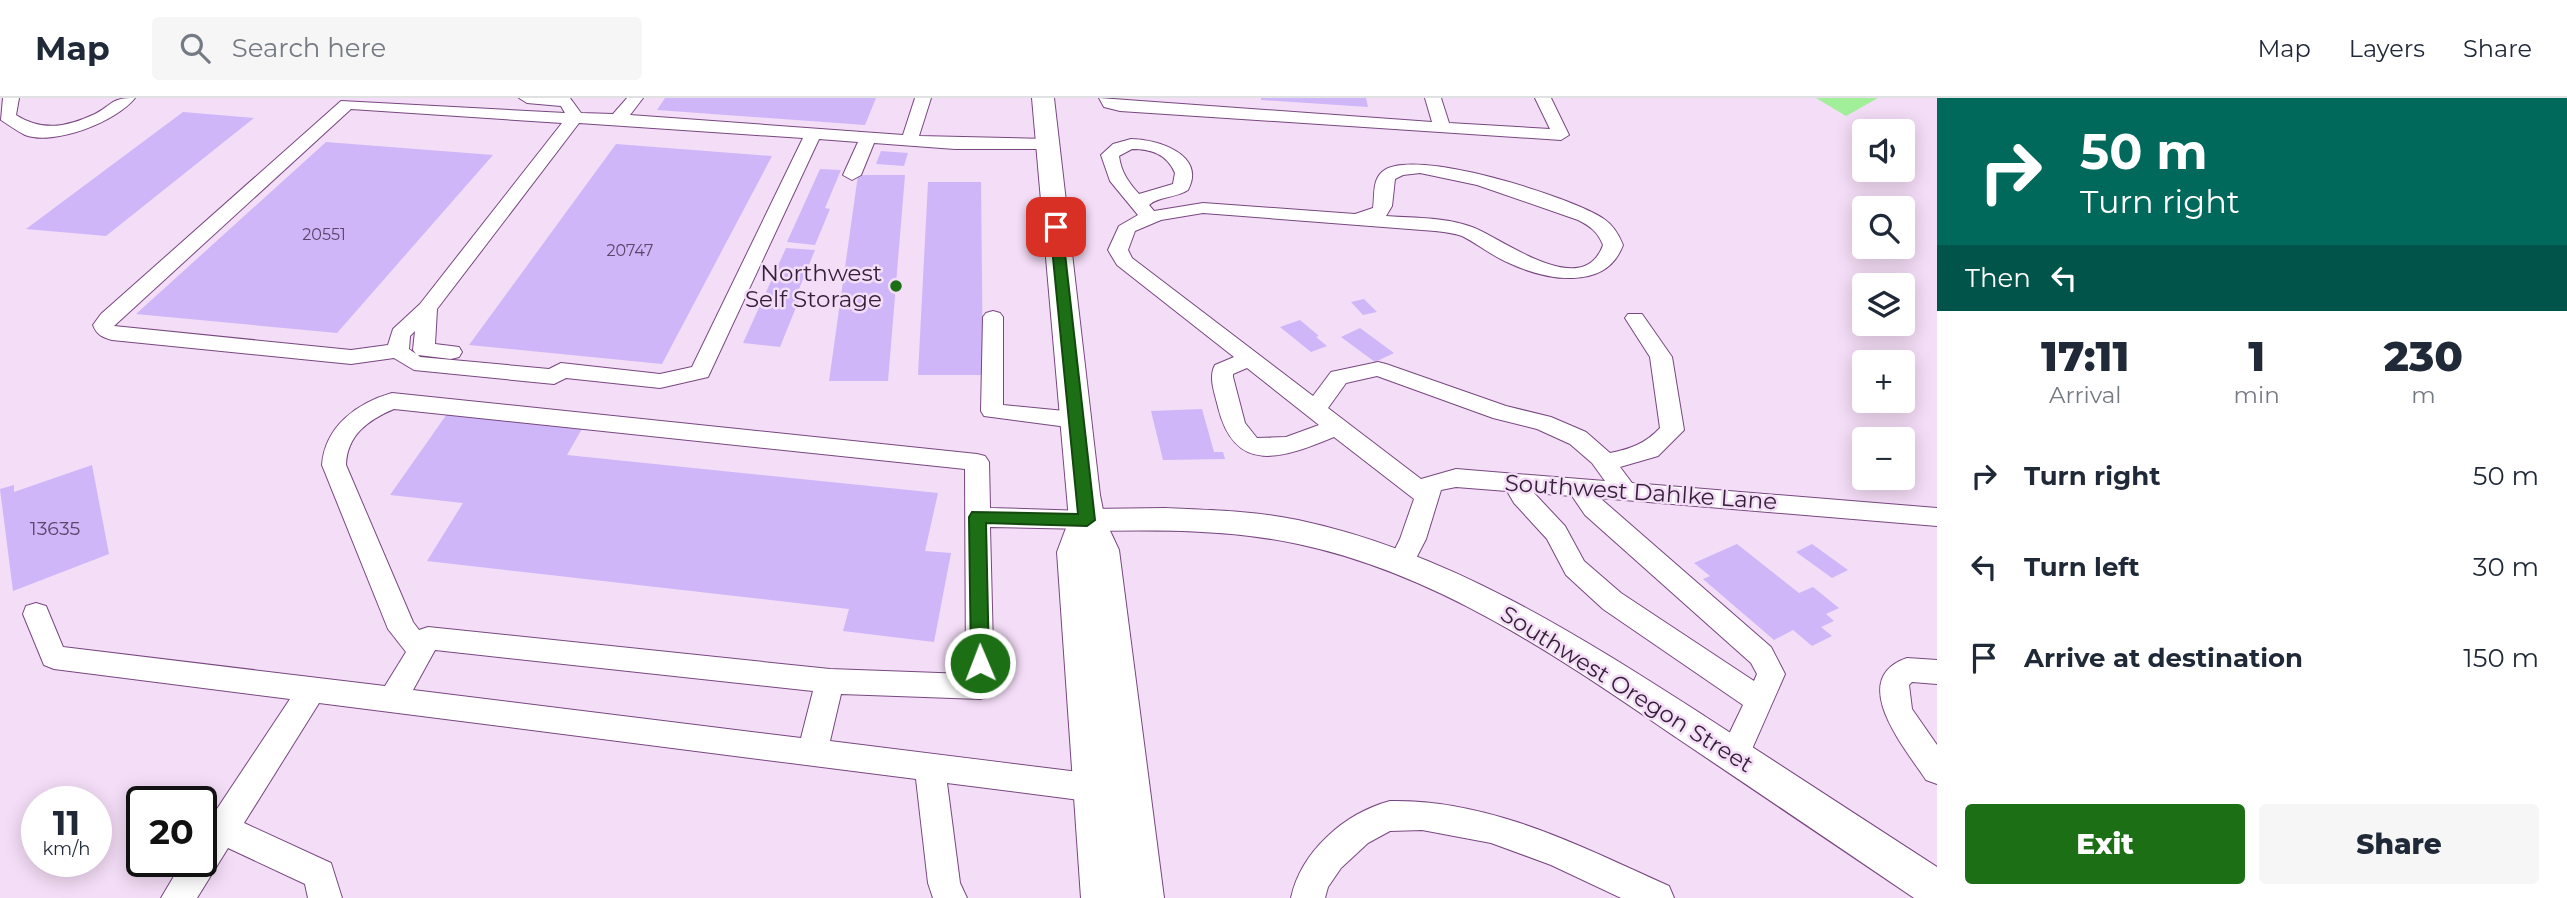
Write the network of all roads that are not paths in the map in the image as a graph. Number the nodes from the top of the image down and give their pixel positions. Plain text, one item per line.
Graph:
1 (11, 98) edge
2 (127, 98) edge
3 (527, 98) edge
4 (588, 98) edge
5 (635, 98) edge
6 (923, 98) edge
7 (1043, 98) edge
8 (1107, 98) edge
9 (1433, 98) edge
10 (1544, 98) edge
11 (571, 109) junction
12 (618, 119) junction
13 (1442, 127) junction
14 (813, 134) junction
15 (868, 138) junction
16 (909, 141) junction
17 (1047, 144) junction
18 (852, 175) dead end
19 (1356, 219) junction
20 (426, 308) junction
21 (993, 317) dead end
22 (1635, 318) dead end
23 (398, 351) junction
24 (1249, 359) junction
25 (561, 370) junction
26 (1315, 410) junction
27 (1075, 420) junction
28 (1336, 427) junction
29 (1604, 462) junction
30 (1514, 482) junction
31 (1578, 486) junction
32 (1624, 490) junction
33 (1426, 496) junction
34 (977, 517) junction
35 (1937, 517) edge
36 (1087, 520) junction
37 (1401, 563) junction
38 (36, 614) dead end
39 (421, 650) junction
40 (1937, 672) edge
41 (830, 681) junction
42 (312, 689) junction
43 (393, 699) junction
44 (1759, 700) junction
45 (812, 752) junction
46 (1734, 755) junction
47 (930, 767) junction
48 (1937, 770) edge
49 (1096, 788) junction
50 (222, 830) junction
51 (1937, 890) edge
52 (178, 898) edge
53 (325, 898) edge
54 (950, 898) edge
55 (1105, 898) edge
56 (1140, 898) edge
57 (1308, 898) edge
58 (1657, 898) edge

1 - 2 street
3 - 11 street
4 - 11 street
5 - 12 street
6 - 16 street
7 - 17 highway
8 - 13 street
9 - 13 street
10 - 13 street
11 - 12 street
11 - 20 street
11 - 23 street
12 - 14 street
14 - 15 street
14 - 25 street
15 - 16 street
15 - 18 street
16 - 17 street
17 - 27 highway
19 - 19 street
19 - 24 street
20 - 23 street
20 - 25 street
21 - 27 street
22 - 29 street
23 - 25 street
24 - 26 street
24 - 28 street
26 - 28 street
26 - 29 street
27 - 36 highway
28 - 33 street
29 - 32 street
30 - 31 street, Southwest Dahlke Lane
30 - 33 street, Southwest Dahlke Lane
30 - 44 street
31 - 32 street, Southwest Dahlke Lane
31 - 44 street
32 - 35 street, Southwest Dahlke Lane
33 - 37 street
34 - 36 street
34 - 39 street
34 - 41 street
36 - 37 main road, Southwest Oregon Street
36 - 49 highway
36 - 56 highway
37 - 46 main road, Southwest Oregon Street
38 - 42 street
39 - 41 street
39 - 43 street
40 - 48 street
41 - 45 street
42 - 43 street
42 - 50 street
43 - 45 street
44 - 46 street
45 - 47 street
46 - 51 main road, Southwest Oregon Street
47 - 49 street
47 - 54 street
49 - 55 highway
50 - 52 street
50 - 53 street
57 - 58 street

